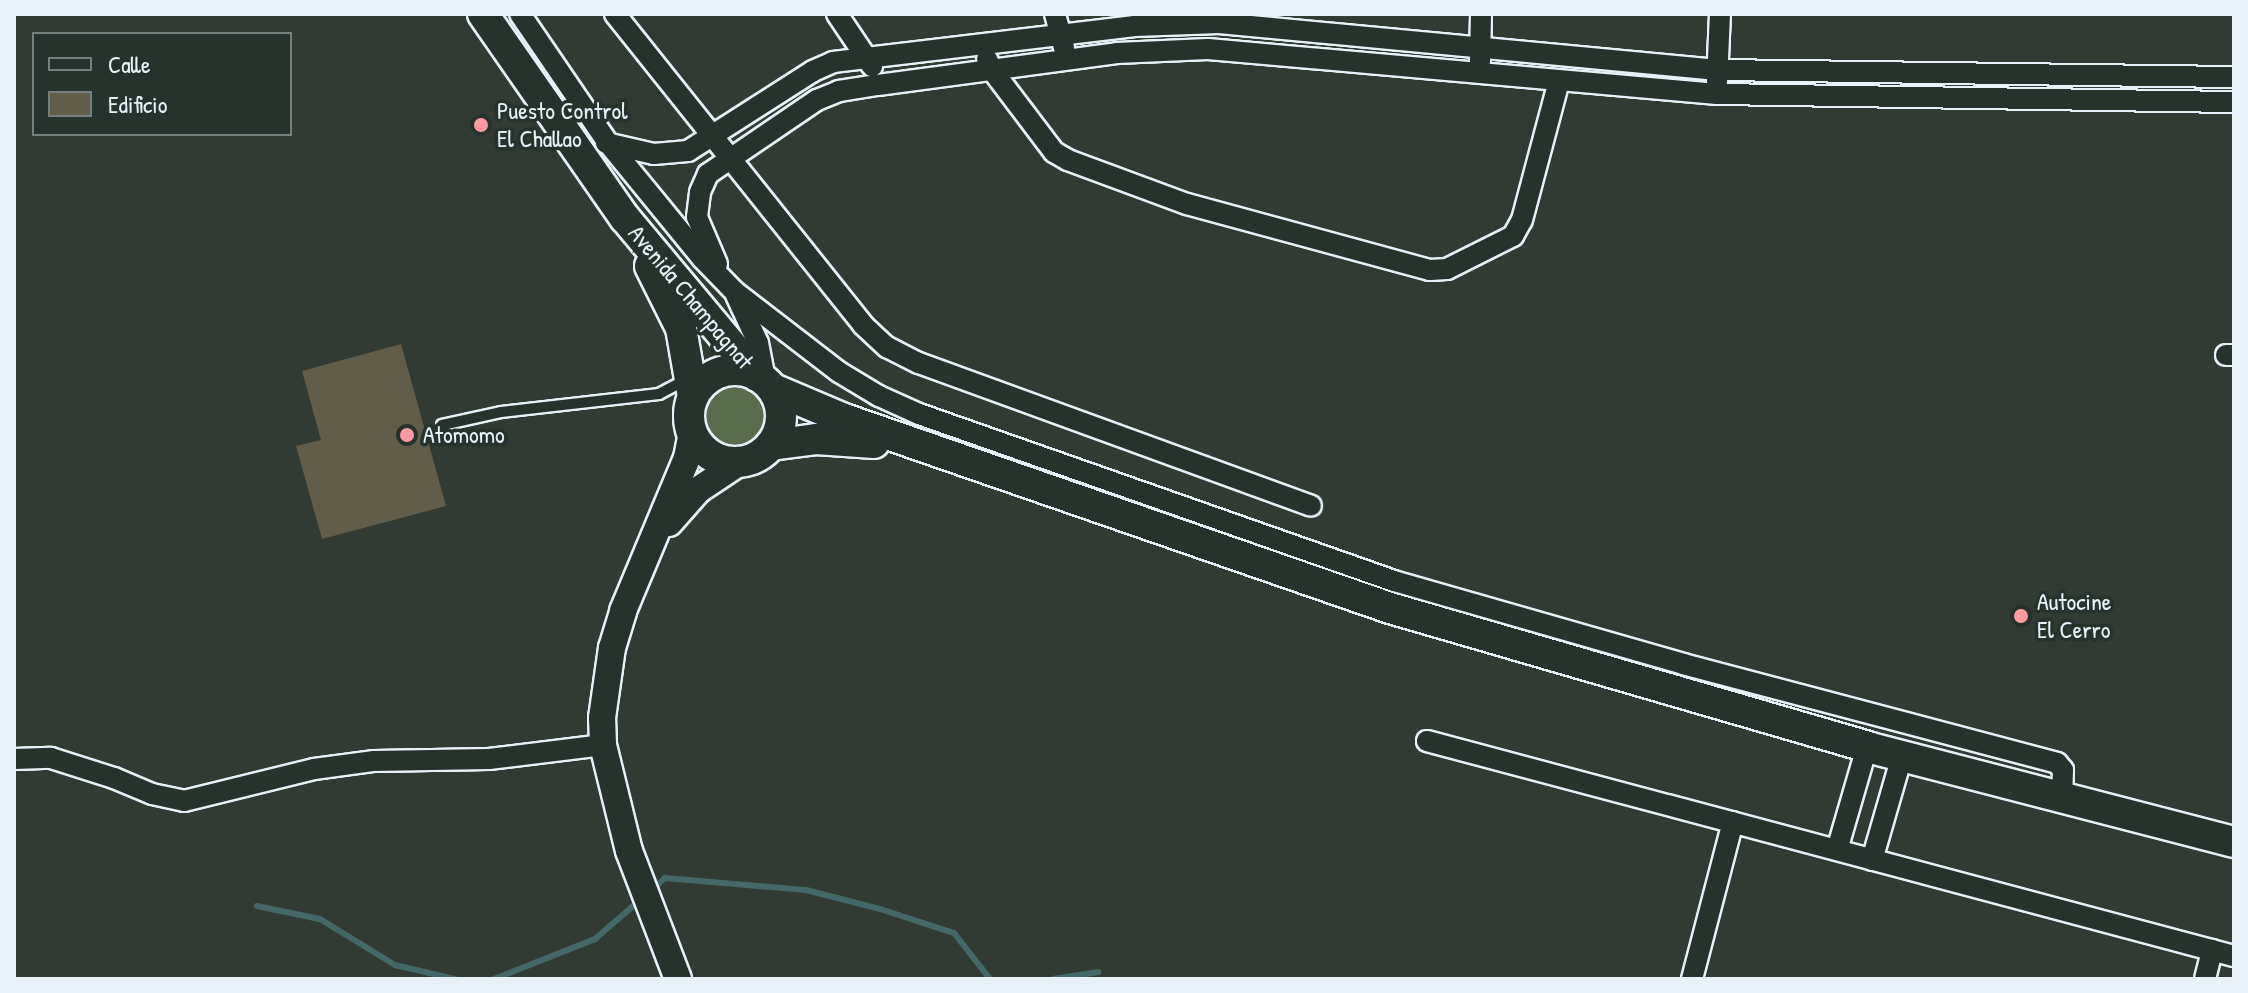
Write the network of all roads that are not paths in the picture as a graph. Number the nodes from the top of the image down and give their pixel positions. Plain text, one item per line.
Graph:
1 (483, 14) edge
2 (520, 14) edge
3 (615, 14) edge
4 (837, 14) edge
5 (1055, 14) edge
6 (1481, 14) edge
7 (1720, 14) edge
8 (1233, 19) edge
9 (1060, 35) junction
10 (981, 45) junction
11 (1480, 48) junction
12 (1233, 51) junction
13 (870, 57) junction
14 (1067, 60) junction
15 (992, 70) junction
16 (1718, 70) junction
17 (1480, 74) junction
18 (2234, 77) edge
19 (1559, 81) junction
20 (878, 85) junction
21 (1717, 94) junction
22 (2234, 102) edge
23 (569, 134) junction
24 (713, 135) junction
25 (608, 143) junction
26 (731, 158) junction
27 (625, 218) junction
28 (735, 292) junction
29 (765, 382) junction
30 (692, 388) junction
31 (442, 425) dead end
32 (692, 432) junction
33 (771, 445) junction
34 (936, 451) junction
35 (740, 462) junction
36 (1311, 506) dead end
37 (650, 549) junction
38 (1318, 570) junction
39 (1555, 643) junction
40 (1683, 664) junction
41 (1677, 694) junction
42 (1427, 741) dead end
43 (603, 745) junction
44 (1867, 747) junction
45 (1902, 756) junction
46 (14, 759) edge
47 (2062, 798) junction
48 (1733, 822) junction
49 (2234, 842) edge
50 (1837, 850) junction
51 (1872, 860) junction
52 (2212, 950) junction
53 (2234, 956) edge
54 (675, 972) edge
55 (1692, 979) edge
56 (2205, 979) edge

1 - 23 main road, Avenida Champagnat
2 - 25 street
3 - 24 street
4 - 13 street
5 - 9 street
6 - 11 street
7 - 16 street
8 - 9 street
8 - 11 street
8 - 12 street
9 - 10 street
9 - 14 street
10 - 13 street
10 - 15 street
11 - 16 street
11 - 17 street
12 - 14 street
12 - 17 street
13 - 20 street
13 - 24 street
14 - 15 street
15 - 19 street
15 - 20 street
16 - 18 street
16 - 21 street
17 - 19 street
19 - 21 street
20 - 26 street
21 - 22 street
23 - 25 street
23 - 27 main road, Avenida Champagnat
24 - 25 street
24 - 26 street
25 - 28 street
26 - 28 street
26 - 36 street
27 - 29 main road, Avenida Champagnat
27 - 30 main road, Avenida Champagnat
28 - 29 street
28 - 38 street
29 - 30 main road
29 - 33 main road
29 - 34 main road
30 - 31 lane
30 - 32 main road
32 - 35 main road
32 - 37 street
33 - 34 main road
33 - 35 main road
34 - 38 main road
35 - 37 street
37 - 43 street
38 - 39 main road
39 - 40 street
39 - 41 main road
40 - 41 street
40 - 47 street
41 - 44 main road
42 - 48 street
43 - 46 street
43 - 54 street
44 - 45 main road
44 - 50 street
45 - 47 main road
45 - 51 street
47 - 49 main road
48 - 50 street
48 - 55 street
50 - 51 street
51 - 52 street
52 - 53 street
52 - 56 street

